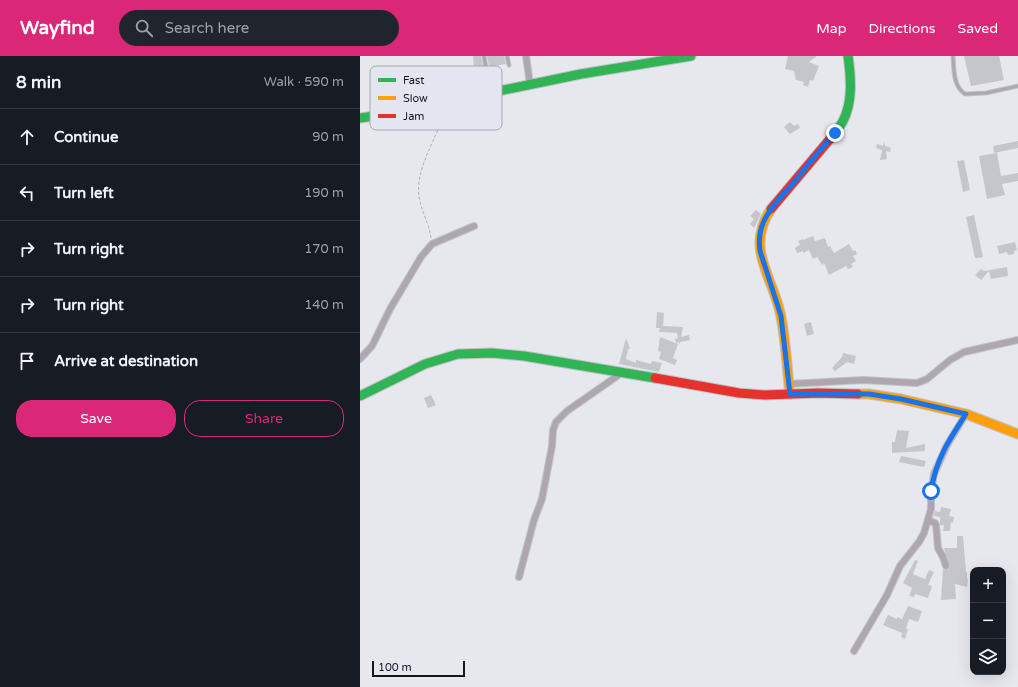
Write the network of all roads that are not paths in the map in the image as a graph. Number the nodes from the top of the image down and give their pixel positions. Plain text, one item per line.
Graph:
1 (484, 56) edge
2 (507, 56) edge
3 (526, 56) edge
4 (691, 56) edge
5 (848, 56) edge
6 (953, 56) edge
7 (509, 65) dead end
8 (486, 66) edge
9 (530, 84) junction
10 (1018, 86) edge
11 (502, 90) edge
12 (370, 117) edge
13 (360, 118) edge
14 (474, 226) dead end
15 (1018, 340) edge
16 (360, 359) edge
17 (623, 372) junction
18 (788, 384) junction
19 (790, 394) junction
20 (360, 396) edge
21 (966, 414) junction
22 (1018, 434) edge
23 (928, 520) junction
24 (946, 566) dead end
25 (519, 577) dead end
26 (854, 651) dead end

1 - 8 lane
2 - 7 lane
3 - 9 street
4 - 9 street
5 - 18 street
6 - 10 lane
9 - 11 street
12 - 13 street
14 - 16 street
15 - 18 street
17 - 19 street
17 - 20 street
17 - 25 street
18 - 19 street
19 - 21 street
21 - 22 street
21 - 23 street
23 - 24 street
23 - 26 street

